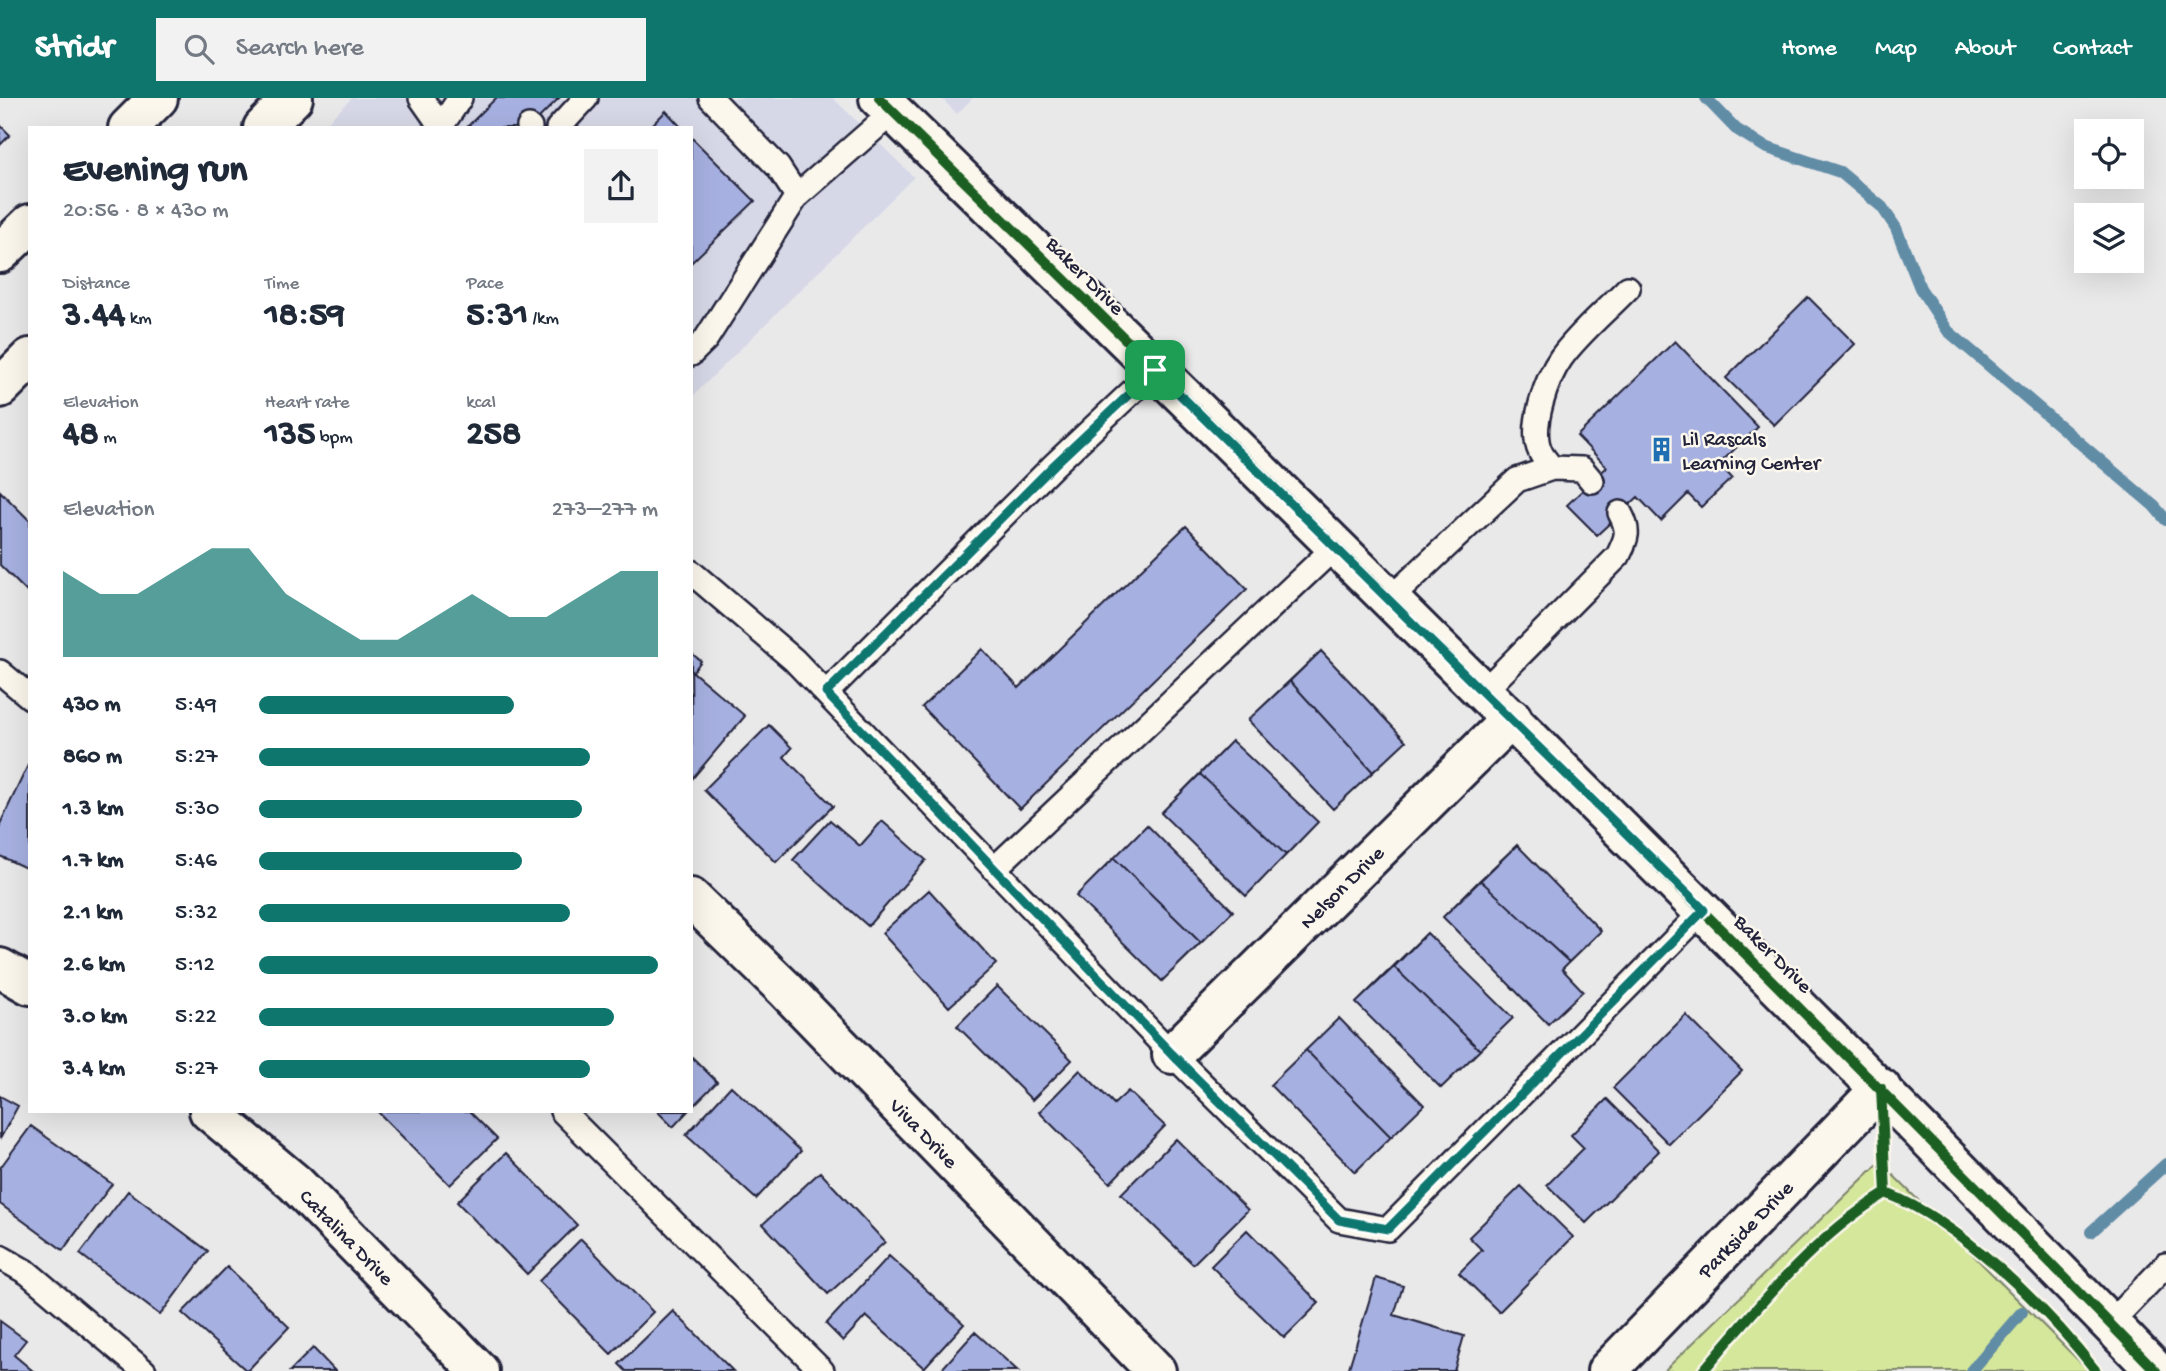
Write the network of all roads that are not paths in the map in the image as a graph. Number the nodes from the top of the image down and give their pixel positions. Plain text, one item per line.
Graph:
1 (293, 98) edge
2 (421, 98) edge
3 (460, 98) edge
4 (586, 98) edge
5 (711, 98) edge
6 (886, 105) edge
7 (265, 126) edge
8 (440, 126) edge
9 (442, 126) edge
10 (560, 126) edge
11 (797, 196) junction
12 (28, 226) edge
13 (0, 253) edge
14 (1628, 288) dead end
15 (693, 352) edge
16 (1155, 370) junction
17 (1552, 468) junction
18 (1592, 481) dead end
19 (1620, 513) dead end
20 (1335, 547) junction
21 (693, 574) edge
22 (1389, 600) junction
23 (0, 672) edge
24 (1484, 691) junction
25 (826, 693) junction
26 (28, 695) edge
27 (1512, 718) junction
28 (995, 868) junction
29 (693, 900) edge
30 (1704, 910) junction
31 (0, 968) edge
32 (28, 984) edge
33 (1172, 1054) junction
34 (1881, 1088) junction
35 (211, 1113) edge
36 (564, 1113) edge
37 (0, 1256) edge
38 (2166, 1265) edge
39 (2109, 1324) junction
40 (144, 1371) edge
41 (479, 1371) edge
42 (822, 1371) edge
43 (1156, 1371) edge
44 (1607, 1371) edge
45 (2156, 1371) edge

1 - 7 street
2 - 8 lane
3 - 9 lane
4 - 10 lane
5 - 11 lane
6 - 11 lane
6 - 16 street, Baker Drive
11 - 15 lane
12 - 13 street
14 - 17 lane
16 - 20 street, Baker Drive
16 - 25 lane
17 - 18 lane
17 - 22 lane
19 - 24 lane
20 - 22 street, Baker Drive
20 - 28 lane
21 - 25 lane
22 - 24 street, Baker Drive
23 - 26 lane
24 - 27 street, Baker Drive
25 - 28 lane
27 - 30 street, Baker Drive
27 - 33 street, Nelson Drive
28 - 33 lane
29 - 43 street, Viva Drive
30 - 33 lane
30 - 34 street, Baker Drive
31 - 32 street
34 - 39 street, Baker Drive
34 - 44 street, Parkside Drive
35 - 41 street, Catalina Drive
36 - 42 lane
37 - 40 lane
38 - 39 lane
39 - 45 street, Baker Drive

